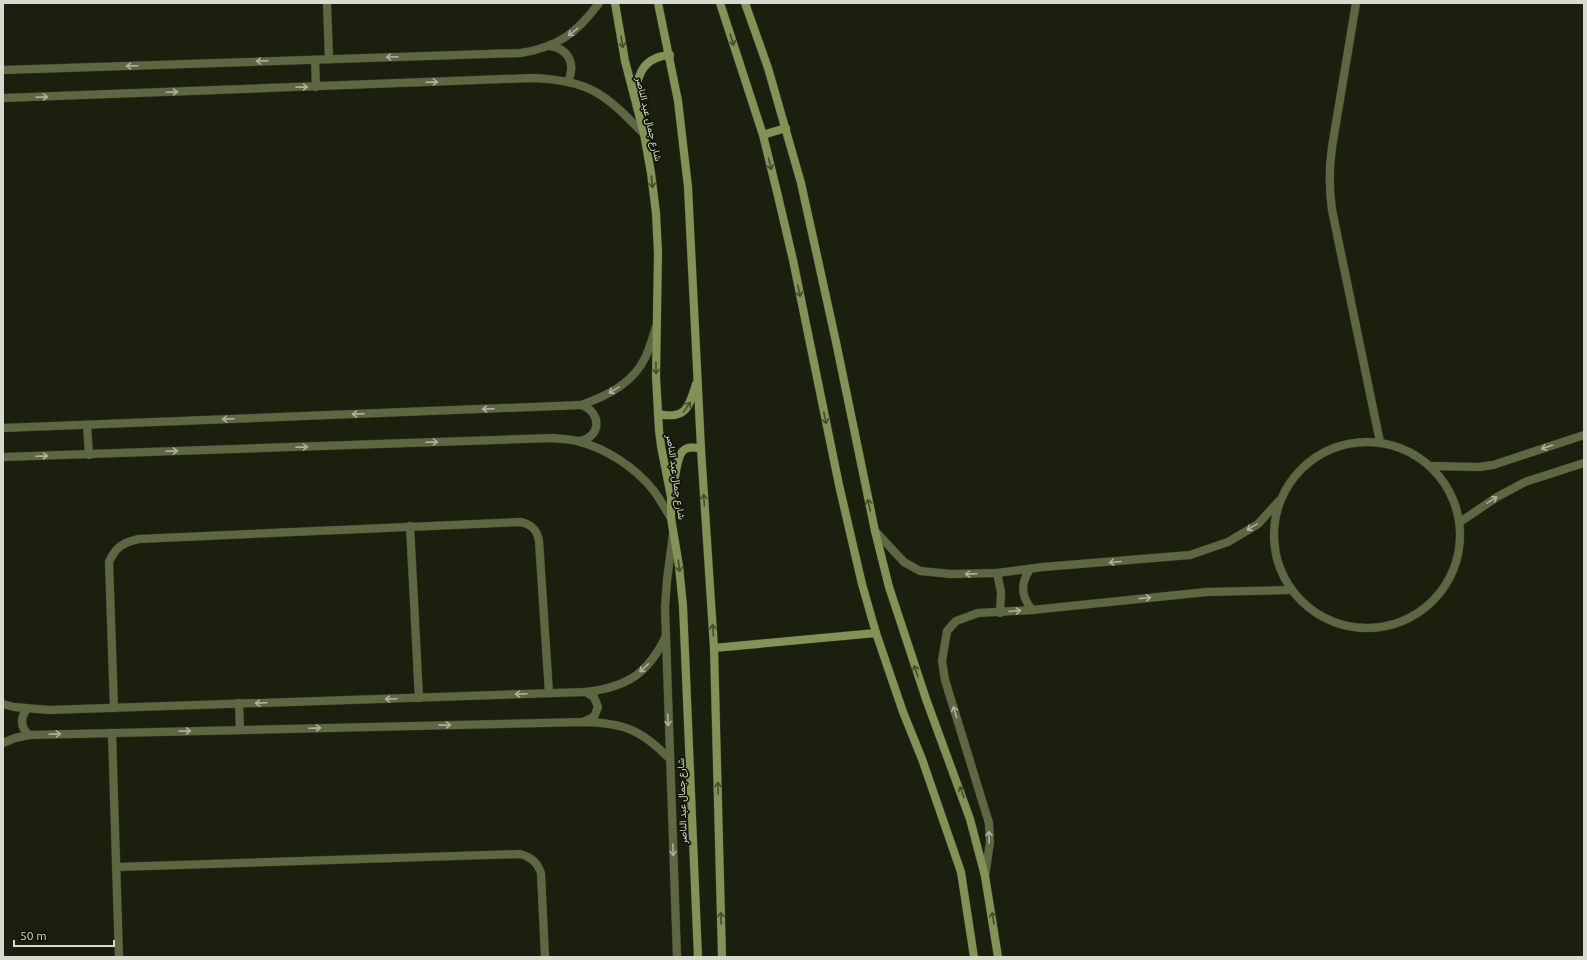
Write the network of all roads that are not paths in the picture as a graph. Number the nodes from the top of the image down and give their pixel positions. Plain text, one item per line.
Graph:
1 (327, 3) edge
2 (599, 3) edge
3 (616, 3) edge
4 (658, 3) edge
5 (720, 3) edge
6 (745, 3) edge
7 (1356, 3) edge
8 (550, 46) junction
9 (670, 55) junction
10 (329, 59) junction
11 (315, 60) junction
12 (3, 70) edge
13 (568, 81) junction
14 (316, 87) junction
15 (633, 97) junction
16 (3, 98) edge
17 (786, 128) junction
18 (644, 134) junction
19 (763, 135) junction
20 (657, 324) junction
21 (698, 376) junction
22 (581, 405) junction
23 (658, 414) junction
24 (87, 425) junction
25 (3, 428) edge
26 (1584, 435) edge
27 (577, 441) junction
28 (1380, 442) junction
29 (701, 449) junction
30 (89, 455) junction
31 (3, 457) edge
32 (1584, 463) edge
33 (1430, 466) junction
34 (671, 496) junction
35 (1280, 500) junction
36 (671, 518) junction
37 (1460, 522) junction
38 (410, 526) junction
39 (673, 528) junction
40 (875, 531) junction
41 (1030, 569) junction
42 (997, 573) junction
43 (1291, 590) junction
44 (1032, 610) junction
45 (1000, 613) junction
46 (876, 632) junction
47 (666, 636) junction
48 (714, 648) junction
49 (586, 692) junction
50 (548, 693) junction
51 (419, 698) junction
52 (3, 704) edge
53 (239, 704) junction
54 (114, 708) junction
55 (27, 709) junction
56 (585, 722) junction
57 (240, 730) junction
58 (112, 733) junction
59 (29, 735) junction
60 (3, 743) edge
61 (669, 758) junction
62 (116, 867) junction
63 (985, 876) junction
64 (119, 957) edge
65 (545, 957) edge
66 (677, 957) edge
67 (698, 957) edge
68 (722, 957) edge
69 (974, 957) edge
70 (998, 957) edge

1 - 10 street
2 -> 8 street
3 -> 15 main road, شارع جمال عبد الناصر
4 - 9 main road
5 -> 19 main road
6 - 17 main road
7 - 28 street
8 -> 10 street
8 - 13 street
9 - 15 main road
9 - 21 main road
10 - 11 street
11 -> 12 street
11 - 14 street
14 -> 13 street
13 - 18 street
16 -> 14 street
15 - 18 main road, شارع جمال عبد الناصر
17 - 19 main road
40 -> 17 main road
18 -> 20 main road, شارع جمال عبد الناصر
19 -> 46 main road
20 -> 22 street
20 -> 23 main road, شارع جمال عبد الناصر
23 -> 21 main road
21 - 29 main road
22 -> 24 street
22 - 27 street
23 - 34 main road, شارع جمال عبد الناصر
24 - 25 street
24 - 30 street
26 -> 33 street
30 -> 27 street
27 - 36 street
28 - 33 street
28 - 35 street
29 - 34 main road
48 -> 29 main road
31 -> 30 street
37 -> 32 street
33 - 37 street
34 - 36 main road, شارع جمال عبد الناصر
35 -> 41 street
35 - 43 street
36 - 39 main road, شارع جمال عبد الناصر
37 - 43 street
38 - 50 street
38 - 51 street
38 - 54 street
39 - 47 street
39 -> 67 main road, شارع جمال عبد الناصر
42 -> 40 street
63 -> 40 main road
41 - 42 street
41 - 44 street
42 - 45 street
44 -> 43 street
45 -> 44 street
63 -> 45 street
46 - 48 main road
46 - 69 main road
47 -> 49 street
47 -> 61 street
68 -> 48 main road
49 - 50 street
49 - 56 street
50 -> 51 street
51 -> 53 street
52 - 55 street
53 - 54 street
53 - 57 street
54 - 55 street
55 - 59 street
57 -> 56 street
56 - 61 street
58 -> 57 street
59 -> 58 street
58 - 62 street
59 - 60 street
61 -> 66 street
62 - 64 street
62 - 65 street
70 -> 63 main road

